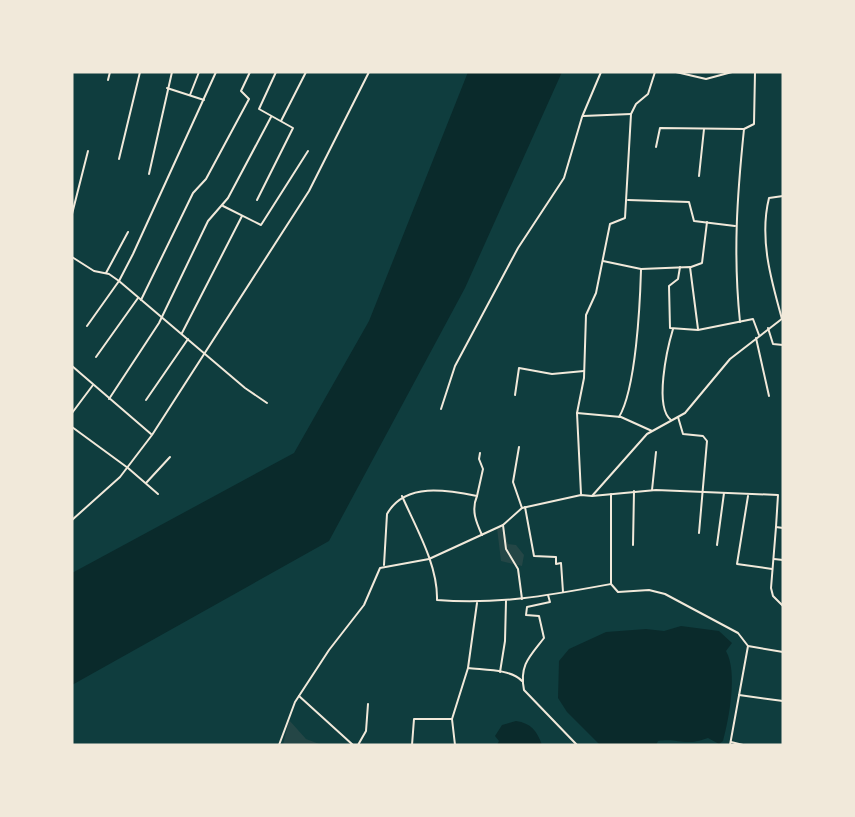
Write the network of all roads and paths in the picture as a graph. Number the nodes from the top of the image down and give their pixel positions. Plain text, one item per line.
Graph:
1 (110, 72) edge
2 (140, 72) edge
3 (172, 72) edge
4 (199, 72) edge
5 (216, 72) edge
6 (250, 72) edge
7 (276, 72) edge
8 (306, 72) edge
9 (369, 72) edge
10 (601, 72) edge
11 (655, 72) edge
12 (676, 72) edge
13 (732, 72) edge
14 (755, 72) edge
15 (108, 80) dead end
16 (167, 88) junction
17 (190, 95) junction
18 (204, 100) junction
19 (631, 114) junction
20 (271, 117) junction
21 (582, 117) junction
22 (281, 122) junction
23 (704, 129) junction
24 (744, 129) junction
25 (656, 147) dead end
26 (88, 151) dead end
27 (308, 151) dead end
28 (119, 159) dead end
29 (149, 174) dead end
30 (699, 176) dead end
31 (783, 196) edge
32 (257, 200) dead end
33 (628, 200) junction
34 (223, 206) junction
35 (72, 214) edge
36 (242, 216) junction
37 (707, 222) junction
38 (735, 226) junction
39 (128, 232) dead end
40 (72, 257) edge
41 (603, 261) junction
42 (680, 267) junction
43 (690, 267) junction
44 (641, 269) junction
45 (106, 273) junction
46 (119, 281) junction
47 (140, 299) junction
48 (162, 316) junction
49 (782, 319) edge
50 (740, 322) junction
51 (87, 326) dead end
52 (768, 328) junction
53 (673, 329) junction
54 (698, 330) junction
55 (182, 333) junction
56 (759, 335) junction
57 (756, 338) junction
58 (188, 339) junction
59 (783, 345) edge
60 (204, 352) junction
61 (96, 357) dead end
62 (72, 366) edge
63 (585, 371) junction
64 (93, 385) junction
65 (515, 396) dead end
66 (769, 396) dead end
67 (109, 399) junction
68 (146, 400) dead end
69 (267, 403) dead end
70 (441, 409) dead end
71 (72, 413) edge
72 (577, 413) junction
73 (619, 417) junction
74 (678, 417) junction
75 (671, 420) junction
76 (72, 427) edge
77 (652, 431) junction
78 (152, 435) junction
79 (519, 447) dead end
80 (656, 452) dead end
81 (480, 453) dead end
82 (170, 457) dead end
83 (128, 468) junction
84 (146, 483) junction
85 (652, 490) junction
86 (634, 491) junction
87 (704, 492) junction
88 (724, 493) junction
89 (159, 494) dead end
90 (611, 494) junction
91 (748, 494) junction
92 (581, 495) junction
93 (778, 495) junction
94 (783, 495) edge
95 (402, 496) junction
96 (477, 496) junction
97 (592, 496) junction
98 (778, 503) junction
99 (783, 504) edge
100 (523, 508) junction
101 (72, 520) edge
102 (503, 525) junction
103 (776, 527) junction
104 (783, 528) edge
105 (699, 533) dead end
106 (482, 535) junction
107 (633, 545) dead end
108 (717, 545) dead end
109 (773, 558) junction
110 (429, 559) junction
111 (783, 560) edge
112 (384, 566) junction
113 (772, 569) junction
114 (611, 584) junction
115 (563, 593) junction
116 (548, 595) junction
117 (522, 599) junction
118 (506, 601) junction
119 (477, 603) junction
120 (783, 606) edge
121 (748, 646) junction
122 (783, 652) edge
123 (468, 668) junction
124 (500, 672) junction
125 (522, 681) junction
126 (739, 695) junction
127 (299, 696) junction
128 (783, 701) edge
129 (368, 704) dead end
130 (452, 719) junction
131 (731, 744) edge
132 (279, 745) edge
133 (353, 745) edge
134 (358, 745) edge
135 (412, 745) edge
136 (455, 745) edge
137 (577, 745) edge
138 (743, 745) edge

1 - 15 street
2 - 28 street
3 - 16 street
4 - 17 street
5 - 18 street
6 - 47 street
7 - 20 street
8 - 22 street
9 - 60 street
10 - 21 street
11 - 19 street
12 - 13 street
14 - 24 street
16 - 17 street
16 - 29 street
17 - 18 street
18 - 46 street
19 - 21 street
19 - 33 street
20 - 22 street
20 - 34 street
21 - 70 street
22 - 32 street
23 - 24 street
23 - 25 street
23 - 30 street
24 - 38 street
26 - 35 street
27 - 36 street
31 - 49 street
33 - 37 street
33 - 41 street
34 - 36 street
34 - 48 street
36 - 55 street
37 - 38 street
37 - 43 street
38 - 50 street
39 - 45 street
40 - 45 street
41 - 44 street
41 - 63 street
42 - 43 street
42 - 44 street
42 - 53 street
43 - 54 street
44 - 73 street
45 - 46 street
46 - 47 street
46 - 51 street
47 - 48 street
47 - 61 street
48 - 55 street
48 - 67 street
49 - 52 street
50 - 54 street
50 - 56 street
52 - 56 street
52 - 59 street
53 - 54 street
53 - 75 street
55 - 58 street
56 - 57 street
57 - 66 street
57 - 74 street
58 - 60 street
58 - 68 street
60 - 69 street
60 - 78 street
62 - 64 street
63 - 65 street
63 - 72 street
64 - 67 street
64 - 71 street
67 - 78 street
72 - 73 street
72 - 92 street
73 - 77 street
74 - 75 street
74 - 87 street
75 - 77 street
76 - 83 street
77 - 97 street
78 - 83 street
79 - 100 street
80 - 85 street
81 - 96 street
82 - 84 street
83 - 84 street
83 - 101 street
84 - 89 street
85 - 86 street
85 - 87 street
86 - 90 street
86 - 107 street
87 - 88 street
87 - 105 street
88 - 91 street
88 - 108 street
90 - 97 street
90 - 114 street
91 - 93 street
91 - 113 street
92 - 97 street
92 - 100 street
93 - 94 street
93 - 98 street
95 - 96 street
95 - 110 street
95 - 112 street
96 - 106 street
98 - 99 street
98 - 103 street
100 - 102 street
100 - 115 street
102 - 106 street
102 - 117 street
103 - 104 street
103 - 109 street
106 - 110 street
109 - 111 street
109 - 113 street
110 - 112 street
110 - 119 street
112 - 127 street
113 - 120 street
114 - 115 street
114 - 121 street
115 - 116 street
116 - 117 street
116 - 125 street
117 - 118 street
118 - 119 street
118 - 124 street
119 - 123 street
121 - 122 street
121 - 126 street
123 - 124 street
123 - 130 street
124 - 125 street
125 - 137 street
126 - 128 street
126 - 131 street
127 - 132 street
127 - 133 street
129 - 134 street
130 - 135 street
130 - 136 street
131 - 138 street

